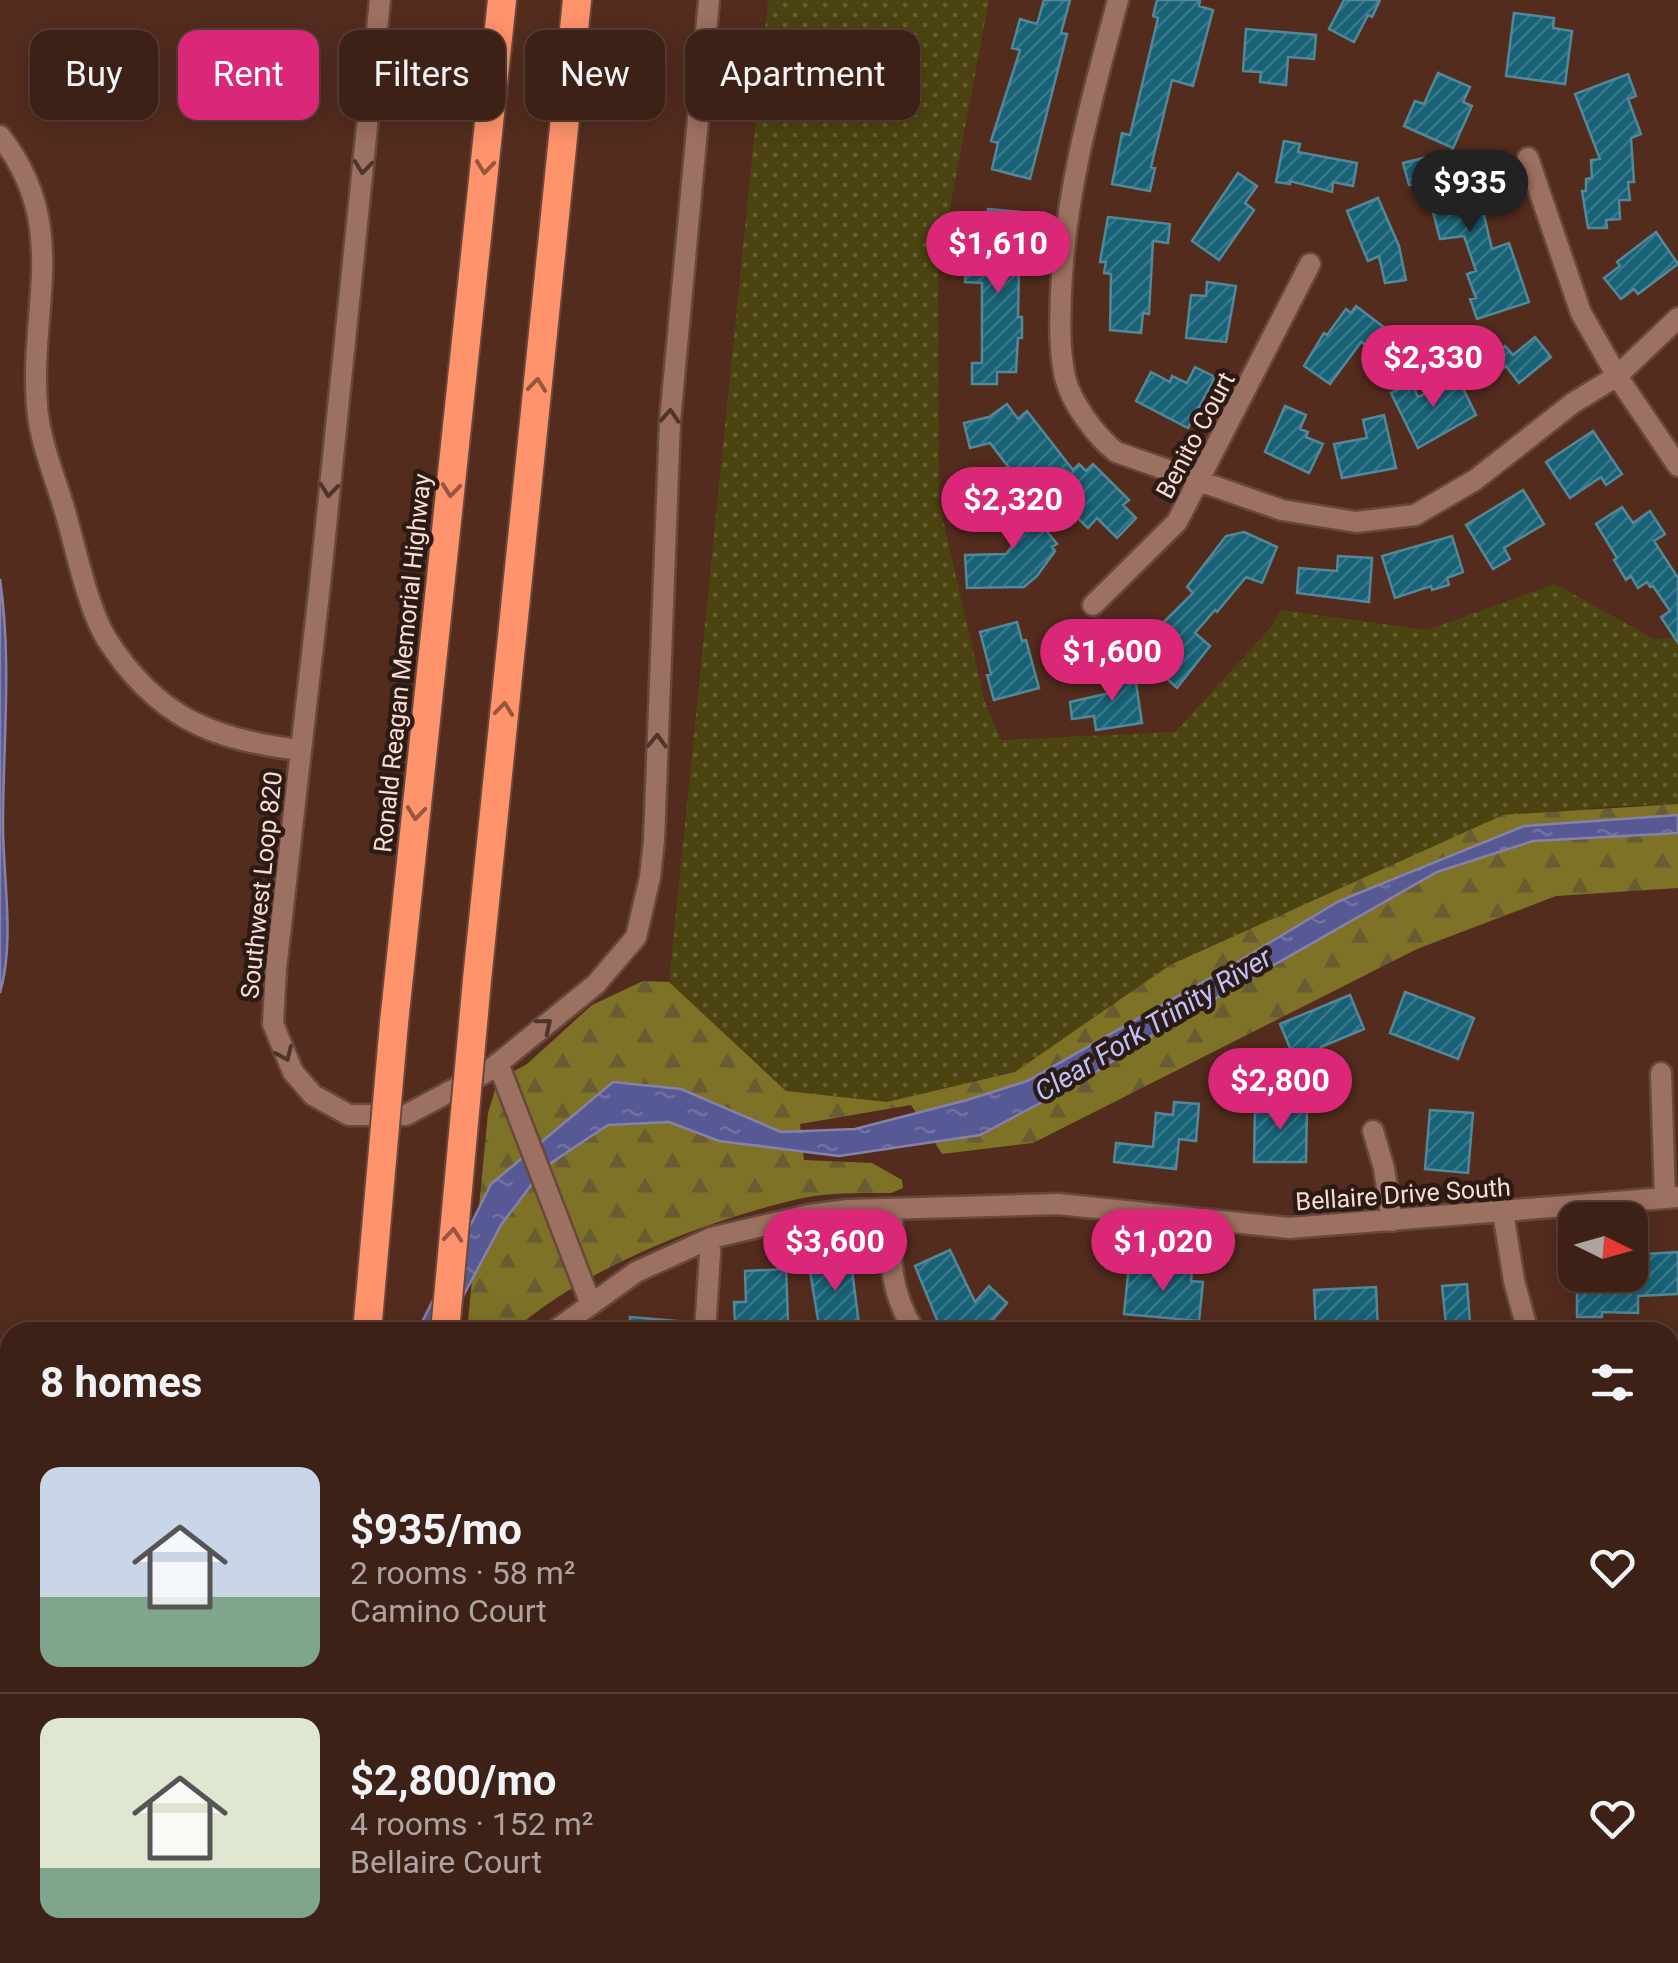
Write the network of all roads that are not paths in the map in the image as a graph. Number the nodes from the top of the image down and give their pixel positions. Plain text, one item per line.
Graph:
1 (380, 0) edge
2 (502, 0) edge
3 (577, 0) edge
4 (709, 0) edge
5 (1118, 0) edge
6 (0, 136) edge
7 (1528, 158) dead end
8 (1310, 264) dead end
9 (1678, 318) edge
10 (1617, 376) junction
11 (1678, 466) edge
12 (1199, 481) junction
13 (1093, 605) dead end
14 (301, 750) junction
15 (498, 1064) junction
16 (1662, 1074) dead end
17 (1374, 1131) dead end
18 (1672, 1198) edge
19 (893, 1209) junction
20 (1503, 1212) junction
21 (1392, 1221) junction
22 (711, 1238) junction
23 (590, 1302) junction
24 (368, 1322) edge
25 (446, 1322) edge
26 (565, 1322) edge
27 (706, 1322) edge
28 (909, 1322) edge
29 (1525, 1322) edge

1 -> 14 street, Southwest Loop 820
2 -> 24 highway, Ronald Reagan Memorial Highway, bridge
25 -> 3 highway, bridge
15 -> 4 street, Southwest Loop 820
5 - 12 street
6 - 14 street
7 - 10 street
8 - 12 street, Benito Court
9 - 10 street
10 - 11 street
10 - 12 street
12 - 13 street, Benito Court
14 -> 15 street, Southwest Loop 820
15 - 23 street
16 - 18 street
17 - 21 street
18 - 20 street, Bellaire Drive South
19 - 21 street, Bellaire Drive South
19 - 22 street, Bellaire Drive South
19 - 28 street
20 - 21 street, Bellaire Drive South
20 - 29 street
22 - 23 street, Bellaire Drive South
22 - 27 street
23 - 26 street

